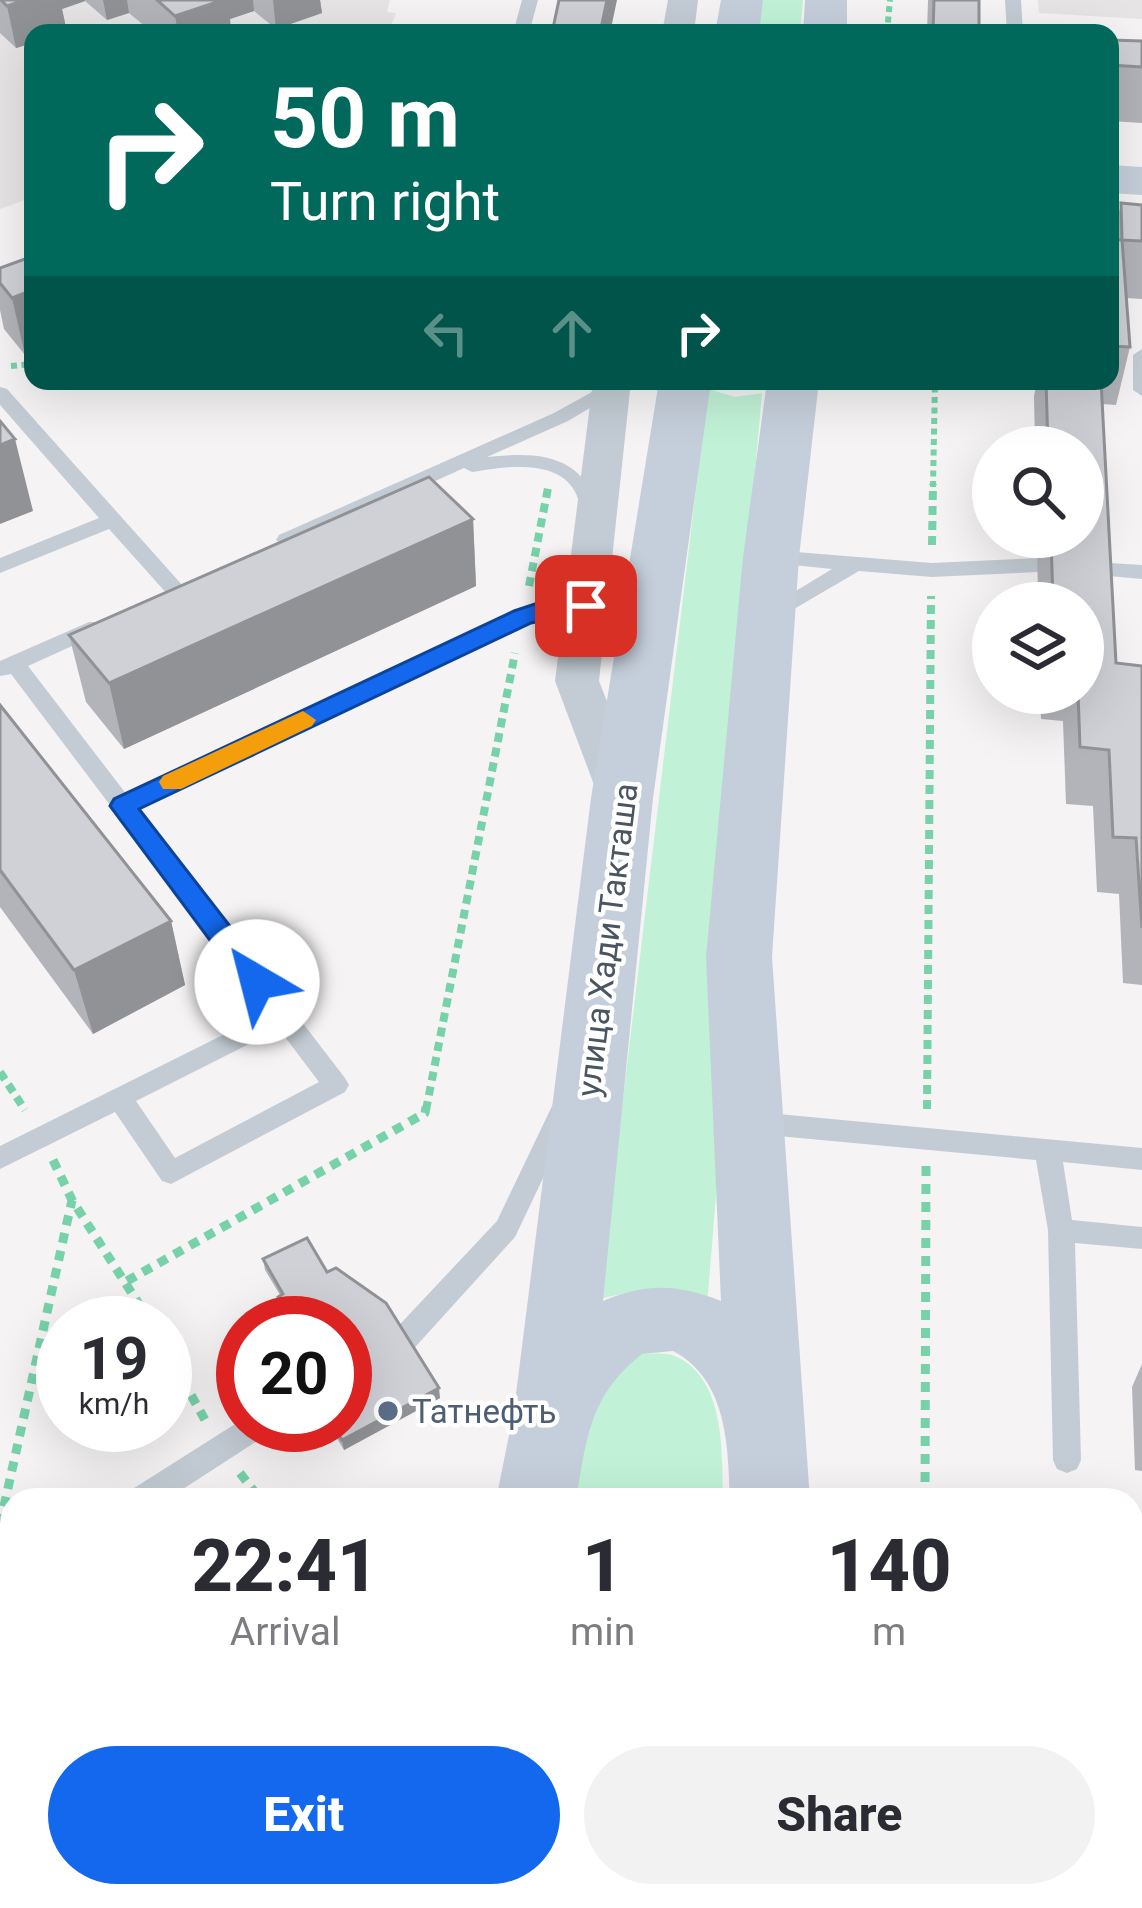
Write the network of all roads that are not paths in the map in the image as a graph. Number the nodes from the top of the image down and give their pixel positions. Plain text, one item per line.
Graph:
1 (1142, 355) edge
2 (602, 390) edge
3 (610, 390) edge
4 (684, 390) edge
5 (792, 390) edge
6 (1142, 390) edge
7 (0, 393) edge
8 (434, 472) junction
9 (112, 520) junction
10 (595, 527) junction
11 (262, 551) edge
12 (854, 564) junction
13 (0, 566) edge
14 (1038, 566) dead end
15 (1094, 569) edge
16 (1142, 572) edge
17 (197, 581) edge
18 (769, 588) junction
19 (586, 606) junction
20 (116, 618) edge
21 (7, 667) edge
22 (622, 798) junction
23 (123, 806) junction
24 (283, 1016) junction
25 (596, 1038) junction
26 (120, 1098) junction
27 (745, 1122) junction
28 (1048, 1153) junction
29 (0, 1158) edge
30 (1142, 1159) edge
31 (1061, 1229) junction
32 (1142, 1238) edge
33 (372, 1361) edge
34 (553, 1410) junction
35 (763, 1417) junction
36 (216, 1452) edge
37 (1067, 1460) dead end
38 (160, 1488) edge
39 (538, 1488) edge
40 (769, 1488) edge

1 - 6 lane
2 - 8 lane
3 - 10 street
4 - 22 main road, улица Хади Такташа
5 - 18 main road
7 - 9 lane
8 - 10 lane
8 - 11 lane
9 - 13 lane
9 - 17 lane
10 - 19 street
12 - 14 lane
12 - 18 lane
12 - 18 lane
15 - 16 lane
18 - 27 main road
19 - 22 street
19 - 23 lane
20 - 21 lane
21 - 23 lane
22 - 25 main road, улица Хади Такташа
23 - 24 lane
24 - 26 lane
24 - 26 lane
25 - 33 lane
25 - 34 main road, улица Хади Такташа
26 - 29 lane
27 - 28 lane
27 - 35 main road
28 - 30 lane
28 - 31 lane
31 - 32 lane
31 - 37 lane
34 - 35 main road
34 - 39 main road, улица Хади Такташа
35 - 40 main road
36 - 38 lane

